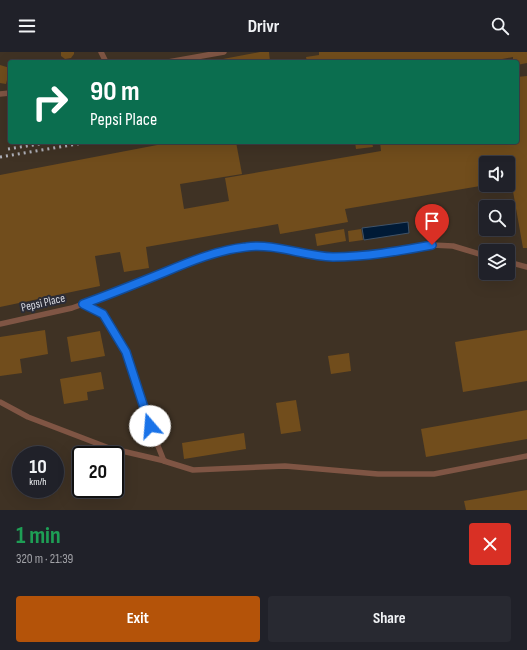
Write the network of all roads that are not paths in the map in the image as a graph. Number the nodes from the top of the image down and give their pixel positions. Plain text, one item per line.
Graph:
1 (224, 52) edge
2 (179, 60) edge
3 (479, 254) edge
4 (515, 264) edge
5 (527, 268) edge
6 (83, 304) junction
7 (0, 324) edge
8 (0, 402) edge
9 (527, 456) edge
10 (167, 462) junction

1 - 2 lane
3 - 6 lane, Pepsi Place
4 - 5 lane
6 - 7 lane, Pepsi Place
6 - 10 lane
8 - 10 lane
9 - 10 lane

